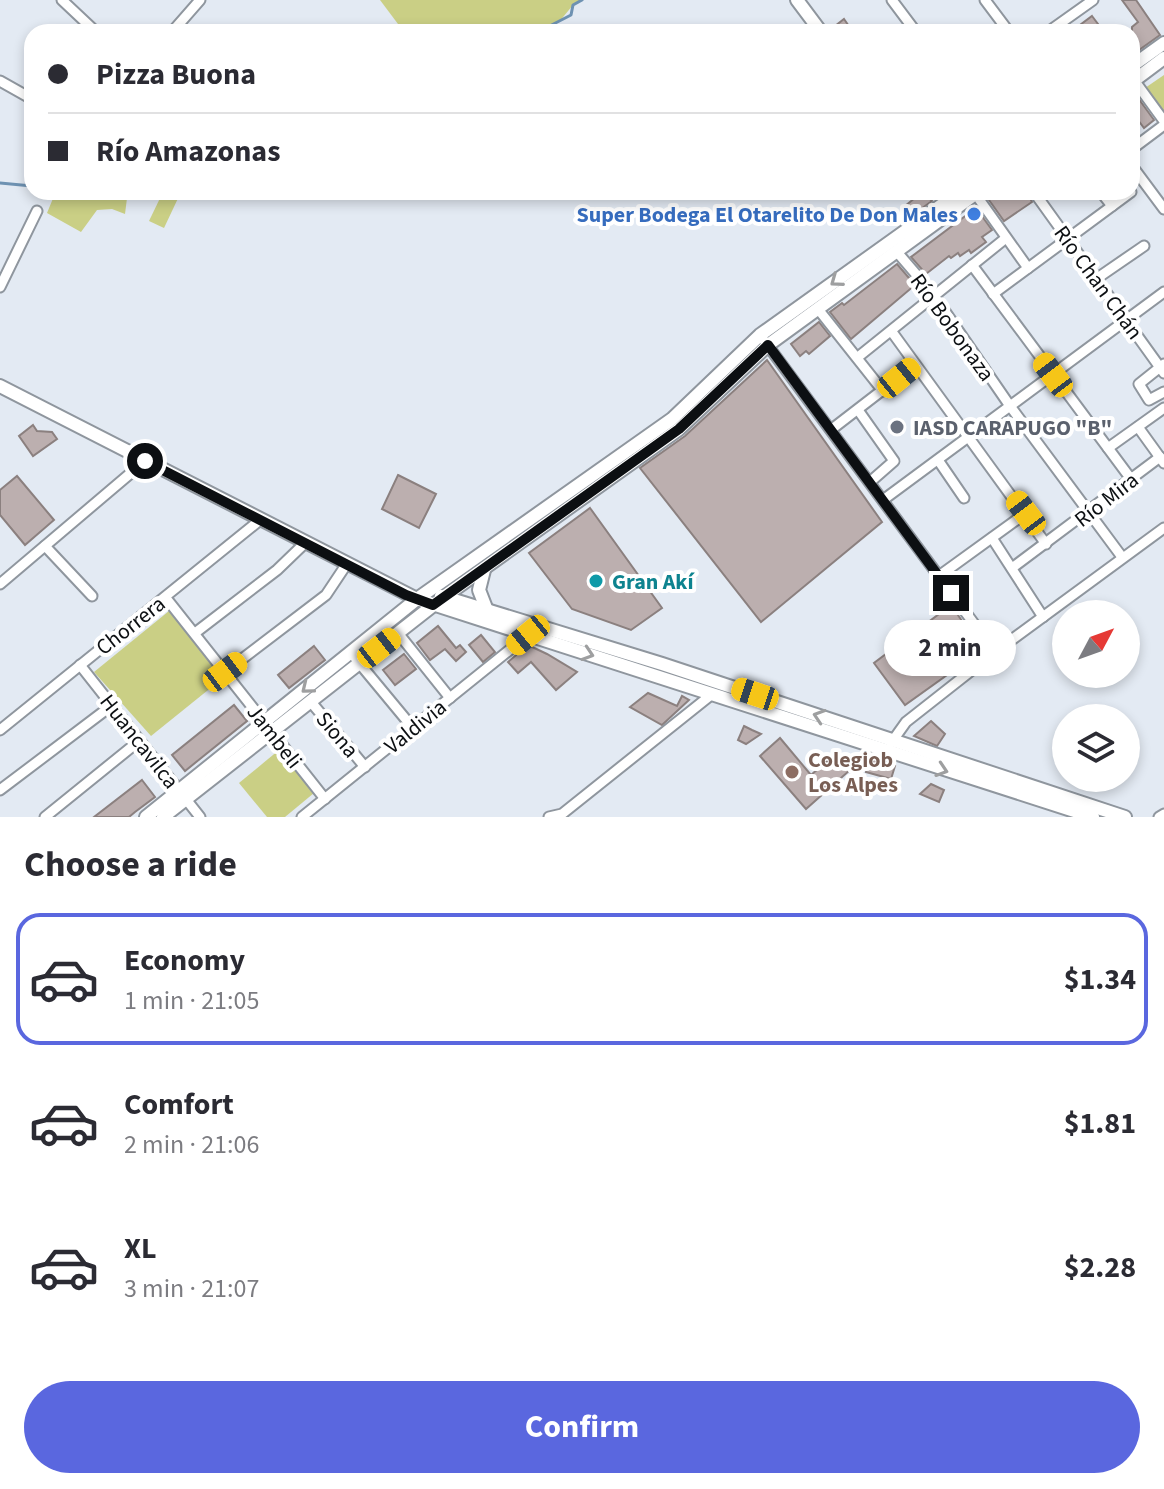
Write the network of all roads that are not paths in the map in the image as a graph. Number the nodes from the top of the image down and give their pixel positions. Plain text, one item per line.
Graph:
1 (62, 0) edge
2 (200, 0) edge
3 (797, 0) edge
4 (892, 0) edge
5 (985, 0) edge
6 (1073, 0) edge
7 (1093, 0) edge
8 (1080, 10) junction
9 (88, 24) edge
10 (179, 24) edge
11 (815, 24) edge
12 (910, 24) edge
13 (1003, 24) edge
14 (1060, 24) edge
15 (1164, 43) edge
16 (1164, 58) edge
17 (1140, 60) edge
18 (1140, 76) edge
19 (0, 81) edge
20 (1140, 90) edge
21 (24, 94) edge
22 (1164, 123) edge
23 (1140, 142) edge
24 (1140, 177) edge
25 (1144, 182) junction
26 (1140, 185) edge
27 (981, 200) edge
28 (1040, 200) edge
29 (1107, 200) edge
30 (1120, 200) edge
31 (945, 202) edge
32 (1112, 206) junction
33 (1164, 209) edge
34 (37, 211) dead end
35 (1006, 238) junction
36 (1067, 239) junction
37 (1144, 246) dead end
38 (897, 252) junction
39 (972, 265) junction
40 (1028, 268) junction
41 (1096, 279) junction
42 (0, 287) edge
43 (1164, 292) edge
44 (933, 294) junction
45 (993, 294) junction
46 (818, 309) junction
47 (1126, 320) junction
48 (892, 332) junction
49 (764, 340) junction
50 (858, 357) junction
51 (915, 365) junction
52 (1163, 368) edge
53 (1053, 375) junction
54 (0, 386) edge
55 (883, 391) junction
56 (1164, 392) edge
57 (1010, 406) junction
58 (1164, 408) edge
59 (858, 410) junction
60 (1138, 427) junction
61 (832, 429) junction
62 (969, 437) junction
63 (1108, 448) junction
64 (938, 460) junction
65 (1162, 460) edge
66 (145, 461) junction
67 (1131, 479) junction
68 (870, 482) junction
69 (964, 498) dead end
70 (883, 500) junction
71 (1089, 512) junction
72 (1026, 513) junction
73 (260, 520) junction
74 (1164, 528) edge
75 (992, 538) junction
76 (305, 543) junction
77 (1046, 544) junction
78 (45, 546) junction
79 (1122, 557) junction
80 (346, 565) junction
81 (484, 568) junction
82 (1012, 568) junction
83 (939, 576) junction
84 (0, 584) edge
85 (92, 596) dead end
86 (421, 596) junction
87 (445, 596) junction
88 (166, 598) junction
89 (433, 605) junction
90 (486, 608) junction
91 (1043, 617) junction
92 (195, 633) junction
93 (398, 633) junction
94 (528, 635) junction
95 (995, 652) junction
96 (350, 653) junction
97 (359, 663) junction
98 (80, 665) junction
99 (225, 672) junction
100 (711, 695) junction
101 (450, 698) junction
102 (311, 702) junction
103 (111, 706) junction
104 (268, 728) junction
105 (413, 728) junction
106 (0, 730) edge
107 (139, 741) junction
108 (889, 746) junction
109 (365, 767) junction
110 (0, 790) edge
111 (183, 795) junction
112 (325, 799) junction
113 (45, 817) edge
114 (146, 817) edge
115 (163, 817) edge
116 (200, 817) edge
117 (302, 817) edge
118 (549, 817) edge
119 (1093, 817) edge
120 (1125, 817) edge

1 - 9 street
2 - 10 street
3 - 11 main road
4 - 12 street
5 - 13 street
6 - 8 street
7 - 8 street
8 - 14 street
15 - 17 main road
16 - 18 main road
19 - 21 street
20 - 22 street
22 - 23 street
24 - 25 street
25 - 26 street
25 - 33 street
27 - 35 street
28 - 36 street, Río Chan Chán
29 - 32 street
30 - 32 street
31 - 38 main road
31 -> 49 main road
32 - 36 street
34 - 42 street
35 - 39 street
35 - 40 street
36 - 40 street
36 - 41 street, Río Chan Chán
37 - 41 street
38 - 44 street, Río Bobonaza
38 - 46 main road
39 - 44 street
39 - 45 street
40 - 45 street
41 - 47 street, Río Chan Chán
43 - 47 street
44 - 48 street
44 - 57 street, Río Bobonaza
45 - 53 street
46 - 49 main road
46 - 50 street
47 - 52 street, Río Chan Chán
47 - 53 street
48 - 50 street
48 - 51 street
49 - 61 street
49 - 81 main road
49 - 86 main road
50 - 55 street
51 - 55 street
51 - 62 street
52 - 56 street
53 - 57 street
53 - 63 street
54 - 66 main road
55 - 59 street
57 - 62 street
57 - 71 street, Río Bobonaza
58 - 60 street
59 - 61 street
59 - 68 street
60 - 63 street
60 - 65 street
61 - 68 street
62 - 64 street
62 - 72 street
63 - 67 street
64 - 69 street
64 - 70 street
65 - 67 street, Río Mira
66 - 73 main road
66 - 78 street
67 - 71 street, Río Mira
68 - 70 street
70 - 83 street
71 - 77 street, Río Mira
71 - 79 street, Río Bobonaza
72 - 75 street
72 - 77 street
73 - 76 main road
73 - 88 street, Chorrera
74 - 79 street
75 - 82 street
75 - 83 street
76 - 80 main road
76 - 92 street
77 - 82 street, Río Mira
78 - 84 street
78 - 85 street
79 - 91 street
80 - 86 main road
80 - 99 street
81 - 87 main road
81 - 90 main road
82 - 91 street
83 - 95 street
86 - 87 main road
86 - 89 main road
86 - 96 main road
87 - 89 main road
87 - 90 main road
88 - 92 street, Jambeli
88 - 98 street, Chorrera
89 - 93 main road
89 - 94 main road
108 -> 90 main road
91 - 95 street
92 - 99 street, Jambeli
93 - 97 main road
93 - 101 street
94 -> 100 main road
94 - 101 street, Valdivia
95 - 108 street
96 - 97 street
96 -> 104 main road
97 - 102 main road
97 - 105 street
98 - 103 street, Huancavilca
98 - 106 street, Chorrera
99 - 104 street, Jambeli
100 - 108 main road
100 - 118 street
101 - 105 street, Valdivia
102 - 104 main road
102 - 109 street, Siona
103 - 107 street, Huancavilca
103 - 110 street
104 - 111 main road
104 - 112 street, Jambeli
105 - 109 street, Valdivia
107 - 111 street, Huancavilca
107 - 113 street
108 -> 119 main road
108 - 120 main road
109 - 112 street, Valdivia
111 - 114 main road
111 - 115 main road
111 - 116 street, Huancavilca
112 - 117 street, Valdivia

